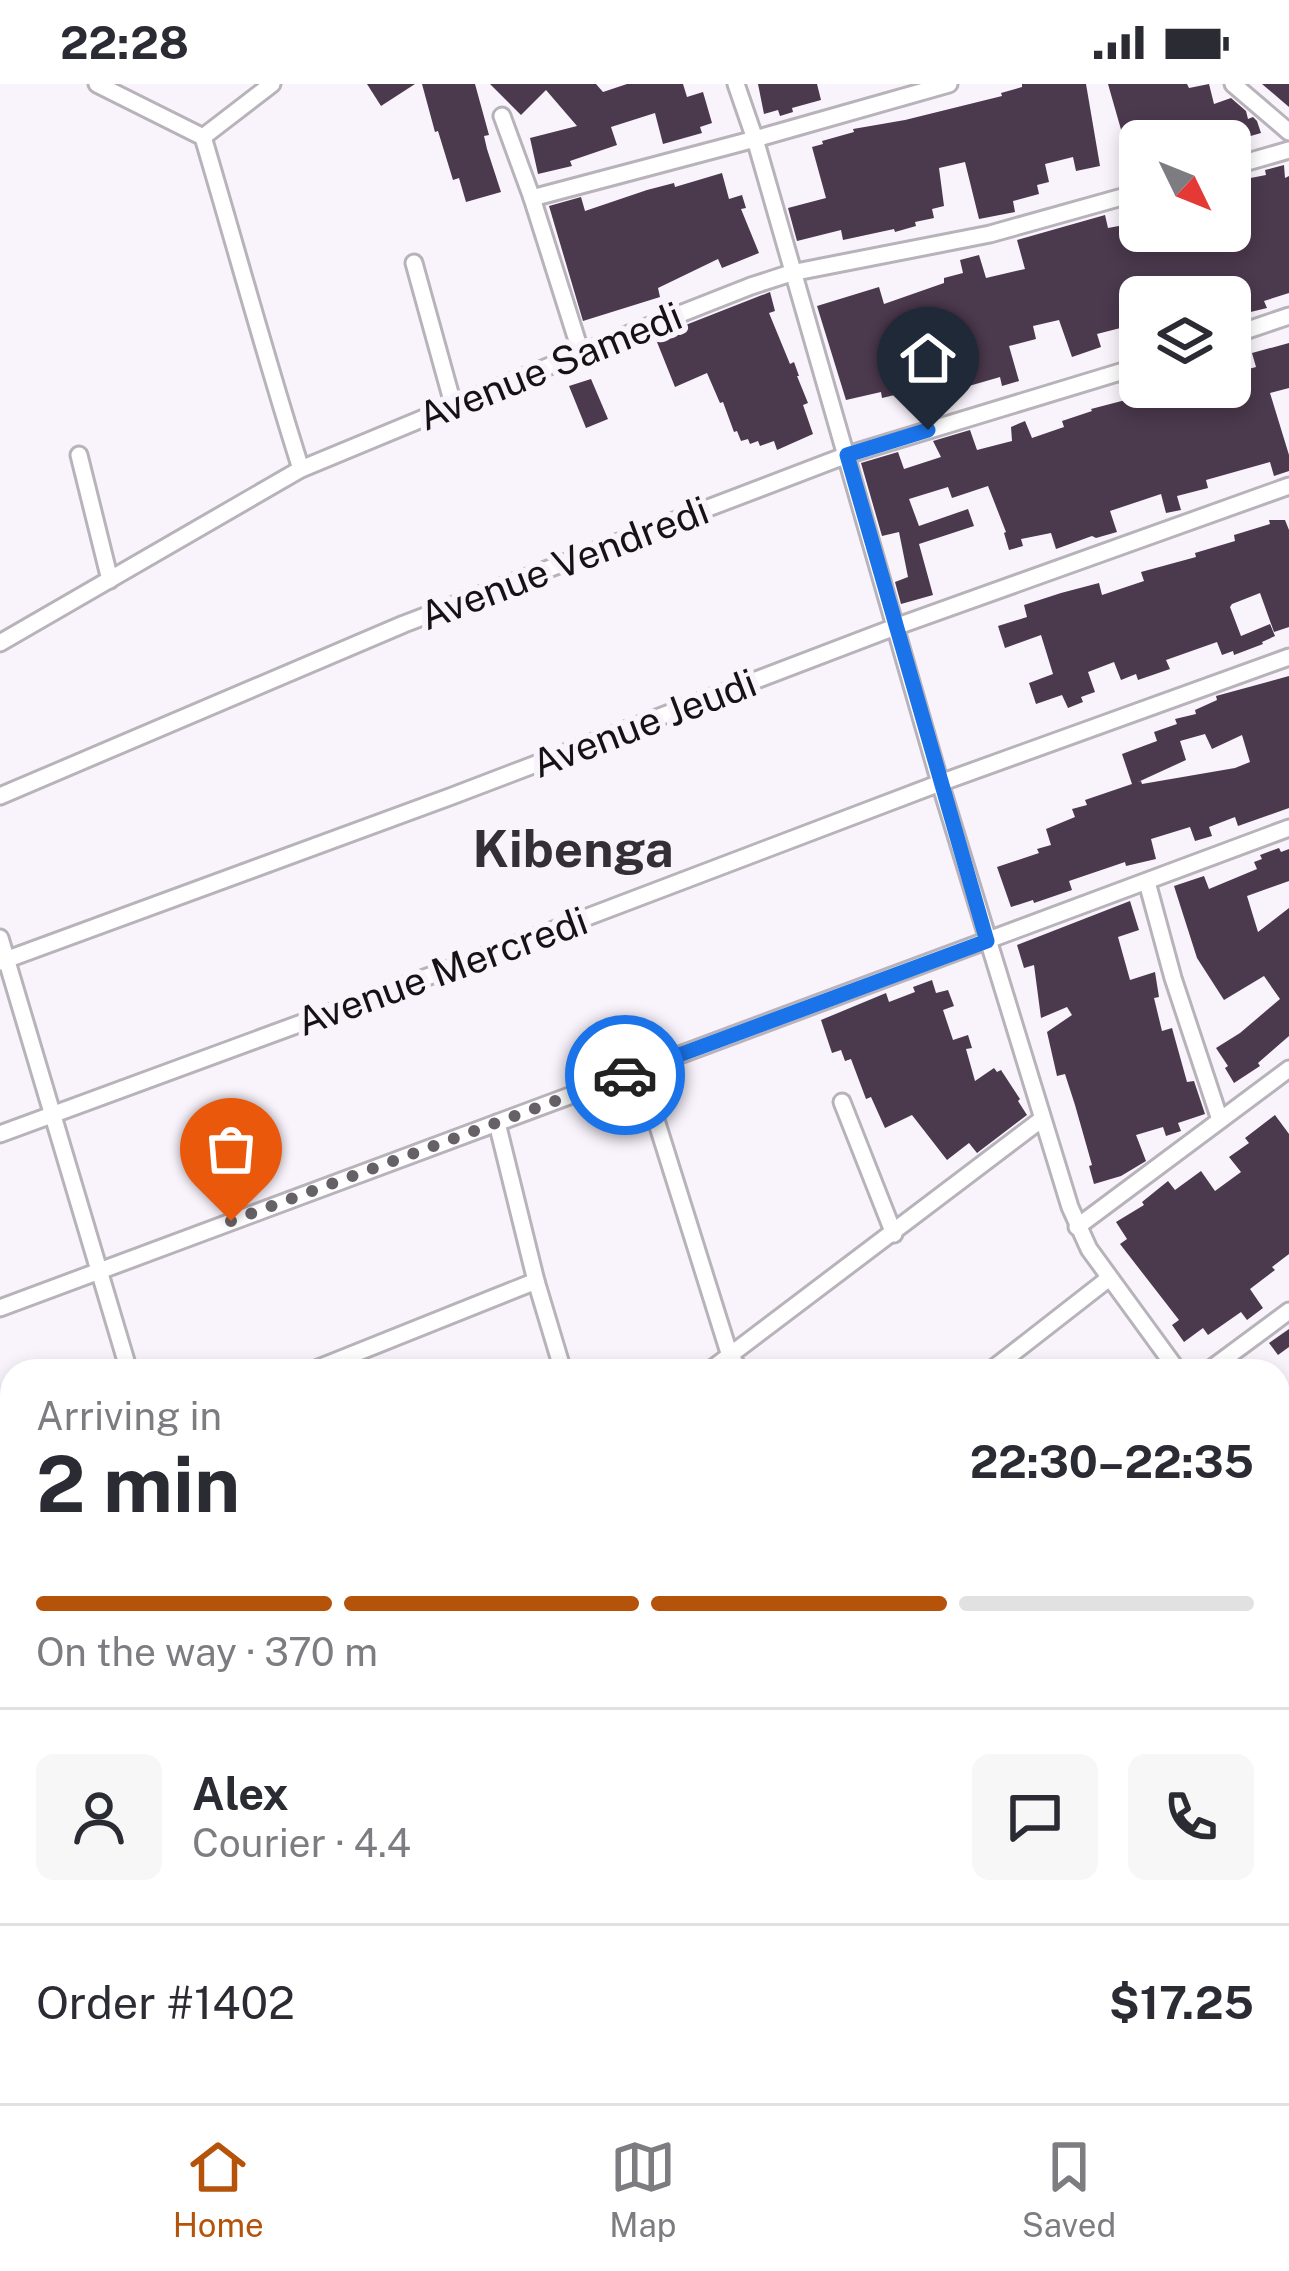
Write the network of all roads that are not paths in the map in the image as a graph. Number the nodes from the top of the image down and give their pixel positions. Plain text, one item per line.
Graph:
1 (98, 84) edge
2 (272, 84) edge
3 (736, 84) edge
4 (949, 84) edge
5 (1233, 84) edge
6 (502, 116) dead end
7 (1289, 133) edge
8 (203, 136) junction
9 (755, 139) junction
10 (1289, 150) edge
11 (1251, 160) edge
12 (532, 197) junction
13 (1119, 198) edge
14 (414, 263) dead end
15 (791, 273) junction
16 (1289, 316) edge
17 (1251, 329) edge
18 (581, 352) junction
19 (1119, 372) edge
20 (453, 404) junction
21 (79, 455) dead end
22 (847, 455) junction
23 (301, 470) junction
24 (1289, 485) edge
25 (110, 580) junction
26 (896, 627) junction
27 (0, 643) edge
28 (1289, 657) edge
29 (940, 784) junction
30 (0, 796) edge
31 (1289, 828) edge
32 (1147, 882) junction
33 (0, 938) edge
34 (987, 941) junction
35 (3, 961) edge
36 (640, 1069) junction
37 (1289, 1069) edge
38 (842, 1102) dead end
39 (52, 1114) junction
40 (1042, 1119) junction
41 (1220, 1120) junction
42 (496, 1123) junction
43 (0, 1134) edge
44 (1077, 1227) junction
45 (894, 1234) junction
46 (99, 1270) junction
47 (1108, 1279) junction
48 (536, 1281) junction
49 (0, 1308) edge
50 (1289, 1311) edge
51 (730, 1356) junction
52 (125, 1359) edge
53 (341, 1359) edge
54 (559, 1359) edge
55 (726, 1359) edge
56 (732, 1359) edge
57 (1005, 1359) edge
58 (1169, 1359) edge
59 (1224, 1359) edge

1 - 8 street
2 - 8 street
3 - 9 street
4 - 9 street
5 - 7 street
6 - 12 street
8 - 23 street
9 - 12 street
9 - 15 street
10 - 11 street
12 - 18 street
13 - 15 street, Avenue Samedi
14 - 20 street
15 - 18 street, Avenue Samedi
15 - 22 street
16 - 17 street
18 - 20 street, Avenue Samedi
19 - 22 street, Avenue Vendredi
20 - 23 street, Avenue Samedi
21 - 25 street
22 - 26 street
22 - 30 street, Avenue Vendredi
23 - 25 street, Avenue Samedi
24 - 26 street, Avenue Jeudi
25 - 27 street, Avenue Samedi
26 - 29 street
26 - 35 street, Avenue Jeudi
28 - 29 street, Avenue Mercredi
29 - 34 street
29 - 39 street, Avenue Mercredi
31 - 32 street
32 - 34 street
32 - 41 street
33 - 35 street
34 - 36 street
34 - 40 street
35 - 39 street
36 - 42 street
36 - 51 street
37 - 41 street
38 - 45 street
39 - 43 street, Avenue Mercredi
39 - 46 street
40 - 44 street
40 - 45 street
41 - 44 street
42 - 46 street
42 - 48 street
44 - 47 street
45 - 51 street
46 - 49 street
46 - 52 street
47 - 57 street
47 - 58 street
48 - 53 street
48 - 54 street
50 - 59 street
51 - 55 street
51 - 56 street

